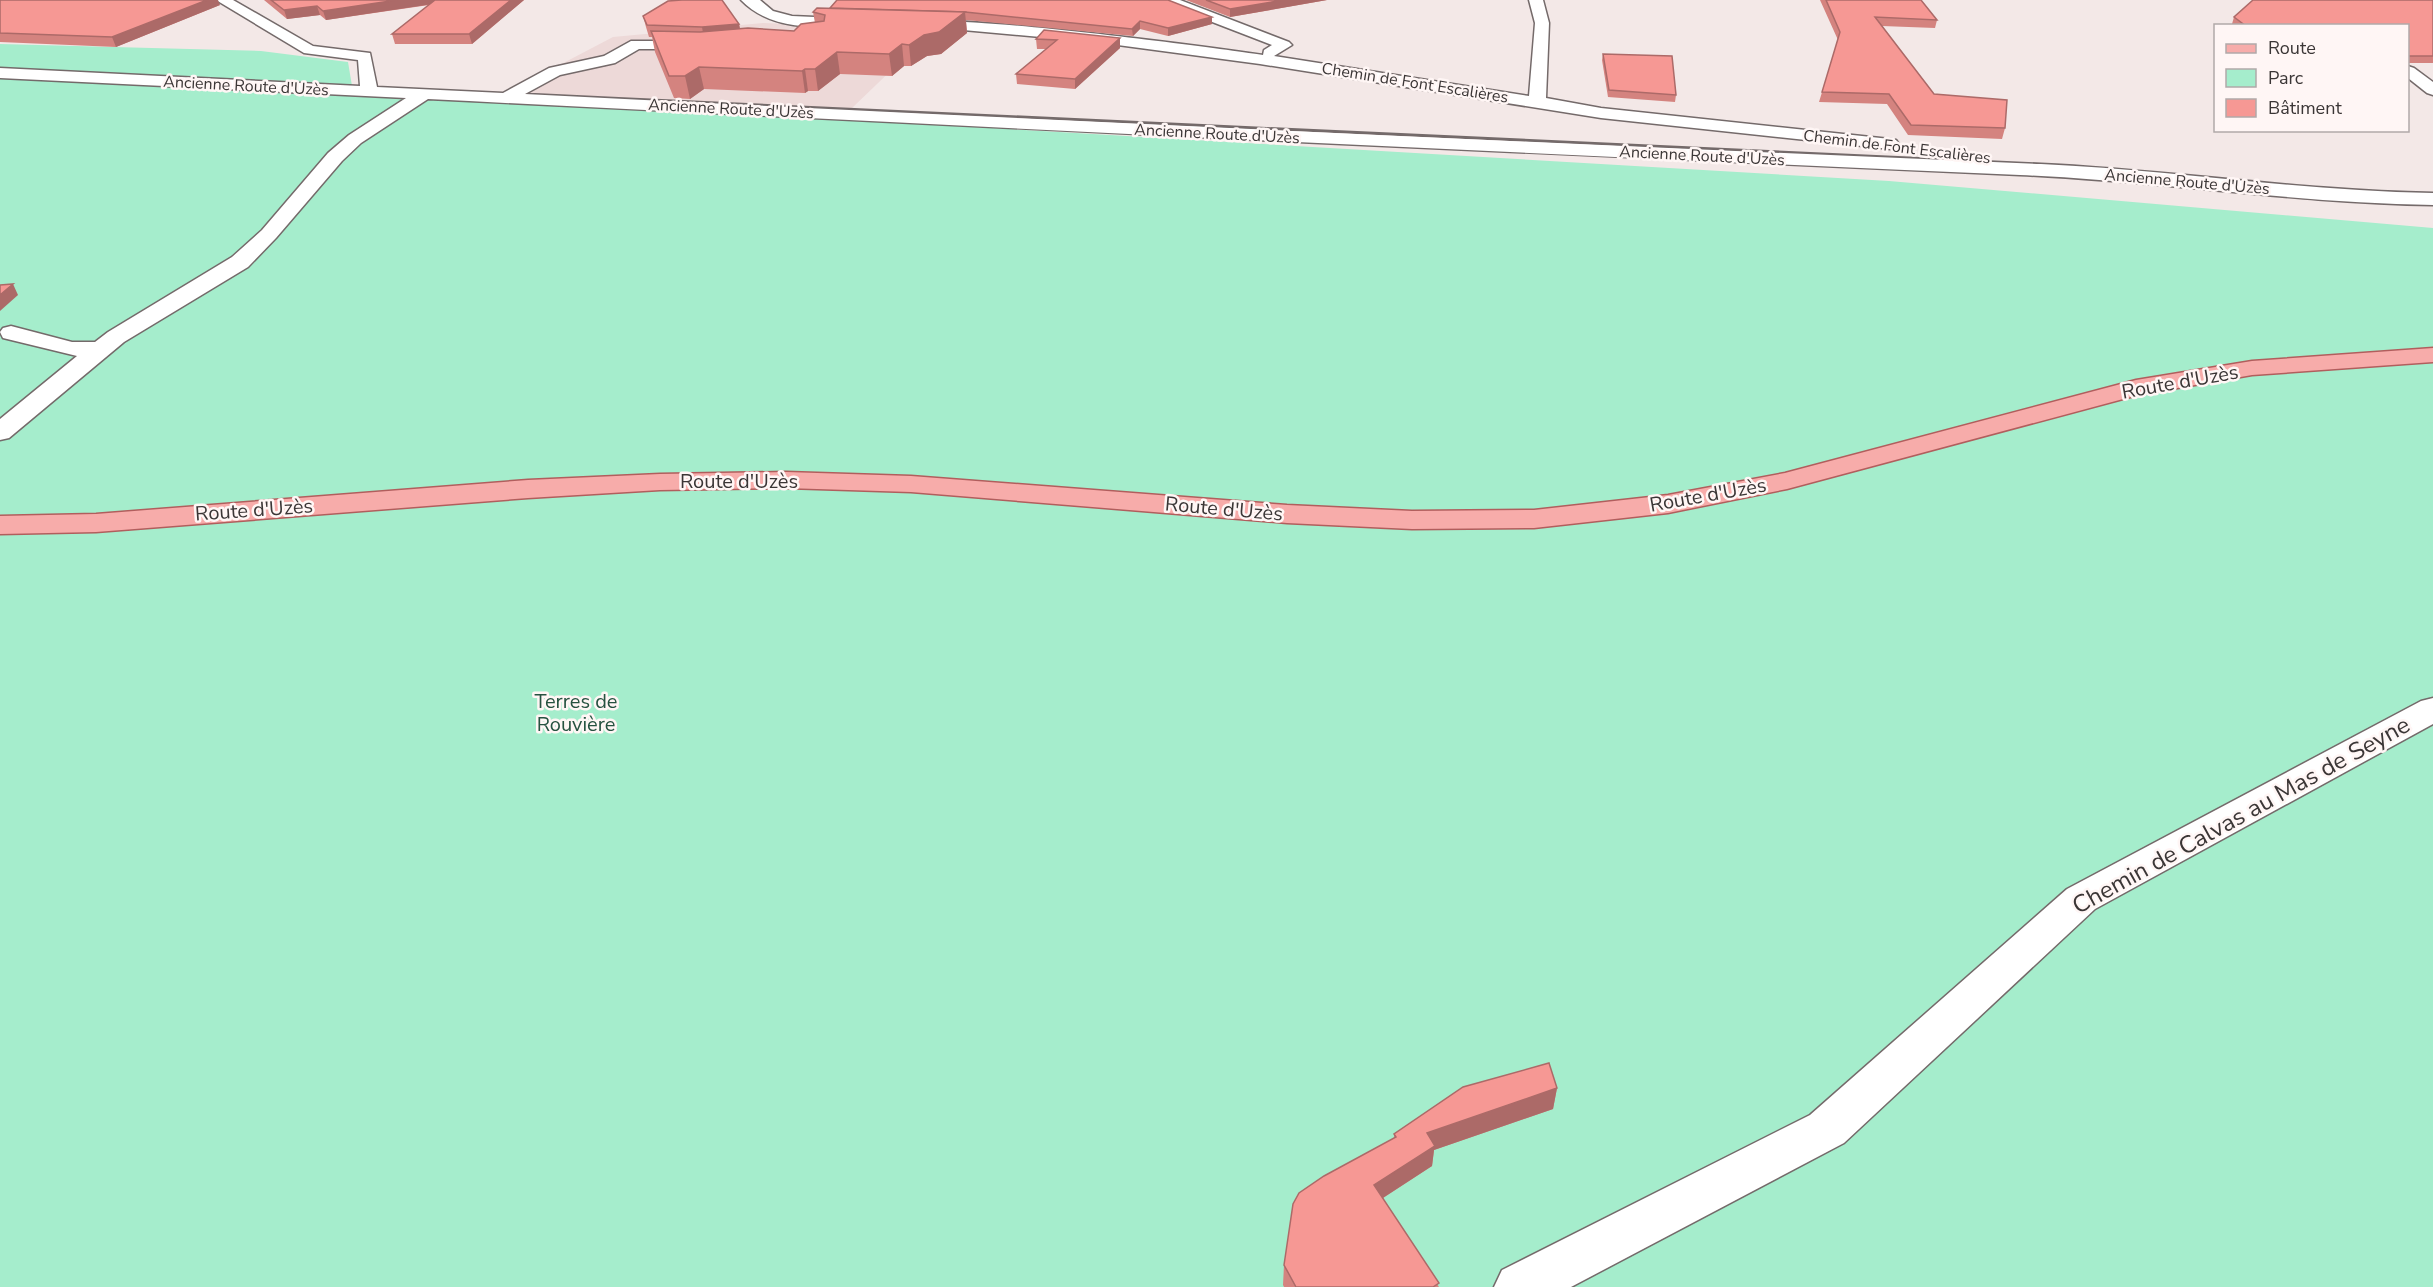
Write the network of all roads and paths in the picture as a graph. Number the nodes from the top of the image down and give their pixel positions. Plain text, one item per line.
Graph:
1 (223, 0) edge
2 (748, 0) edge
3 (1168, 0) edge
4 (1536, 0) edge
5 (907, 25) edge
6 (814, 38) edge
7 (715, 45) edge
8 (1260, 59) junction
9 (2409, 72) edge
10 (0, 74) edge
11 (2433, 90) edge
12 (369, 91) junction
13 (426, 93) junction
14 (508, 97) junction
15 (1537, 102) junction
16 (1904, 146) dead end
17 (1927, 148) dead end
18 (2087, 172) junction
19 (2433, 199) edge
20 (11, 333) dead end
21 (102, 349) junction
22 (2433, 355) edge
23 (0, 432) edge
24 (0, 525) edge
25 (2433, 709) edge
26 (1520, 1287) edge

1 - 12 street
2 - 6 street
3 - 8 street
4 - 15 street
5 - 8 street, Chemin de Font Escalières
7 - 14 street
8 - 15 street, Chemin de Font Escalières
9 - 11 street
10 - 12 street, Ancienne Route d'Uzès
12 - 13 street, Ancienne Route d'Uzès
13 - 14 street, Ancienne Route d'Uzès
13 - 21 street
14 - 18 street, Ancienne Route d'Uzès
15 - 16 street, Chemin de Font Escalières
17 - 18 street, Chemin de Font Escalières
18 - 19 street, Ancienne Route d'Uzès
20 - 21 street
21 - 23 street
22 - 24 main road, Route d'Uzès
25 - 26 street, Chemin de Calvas au Mas de Seyne

